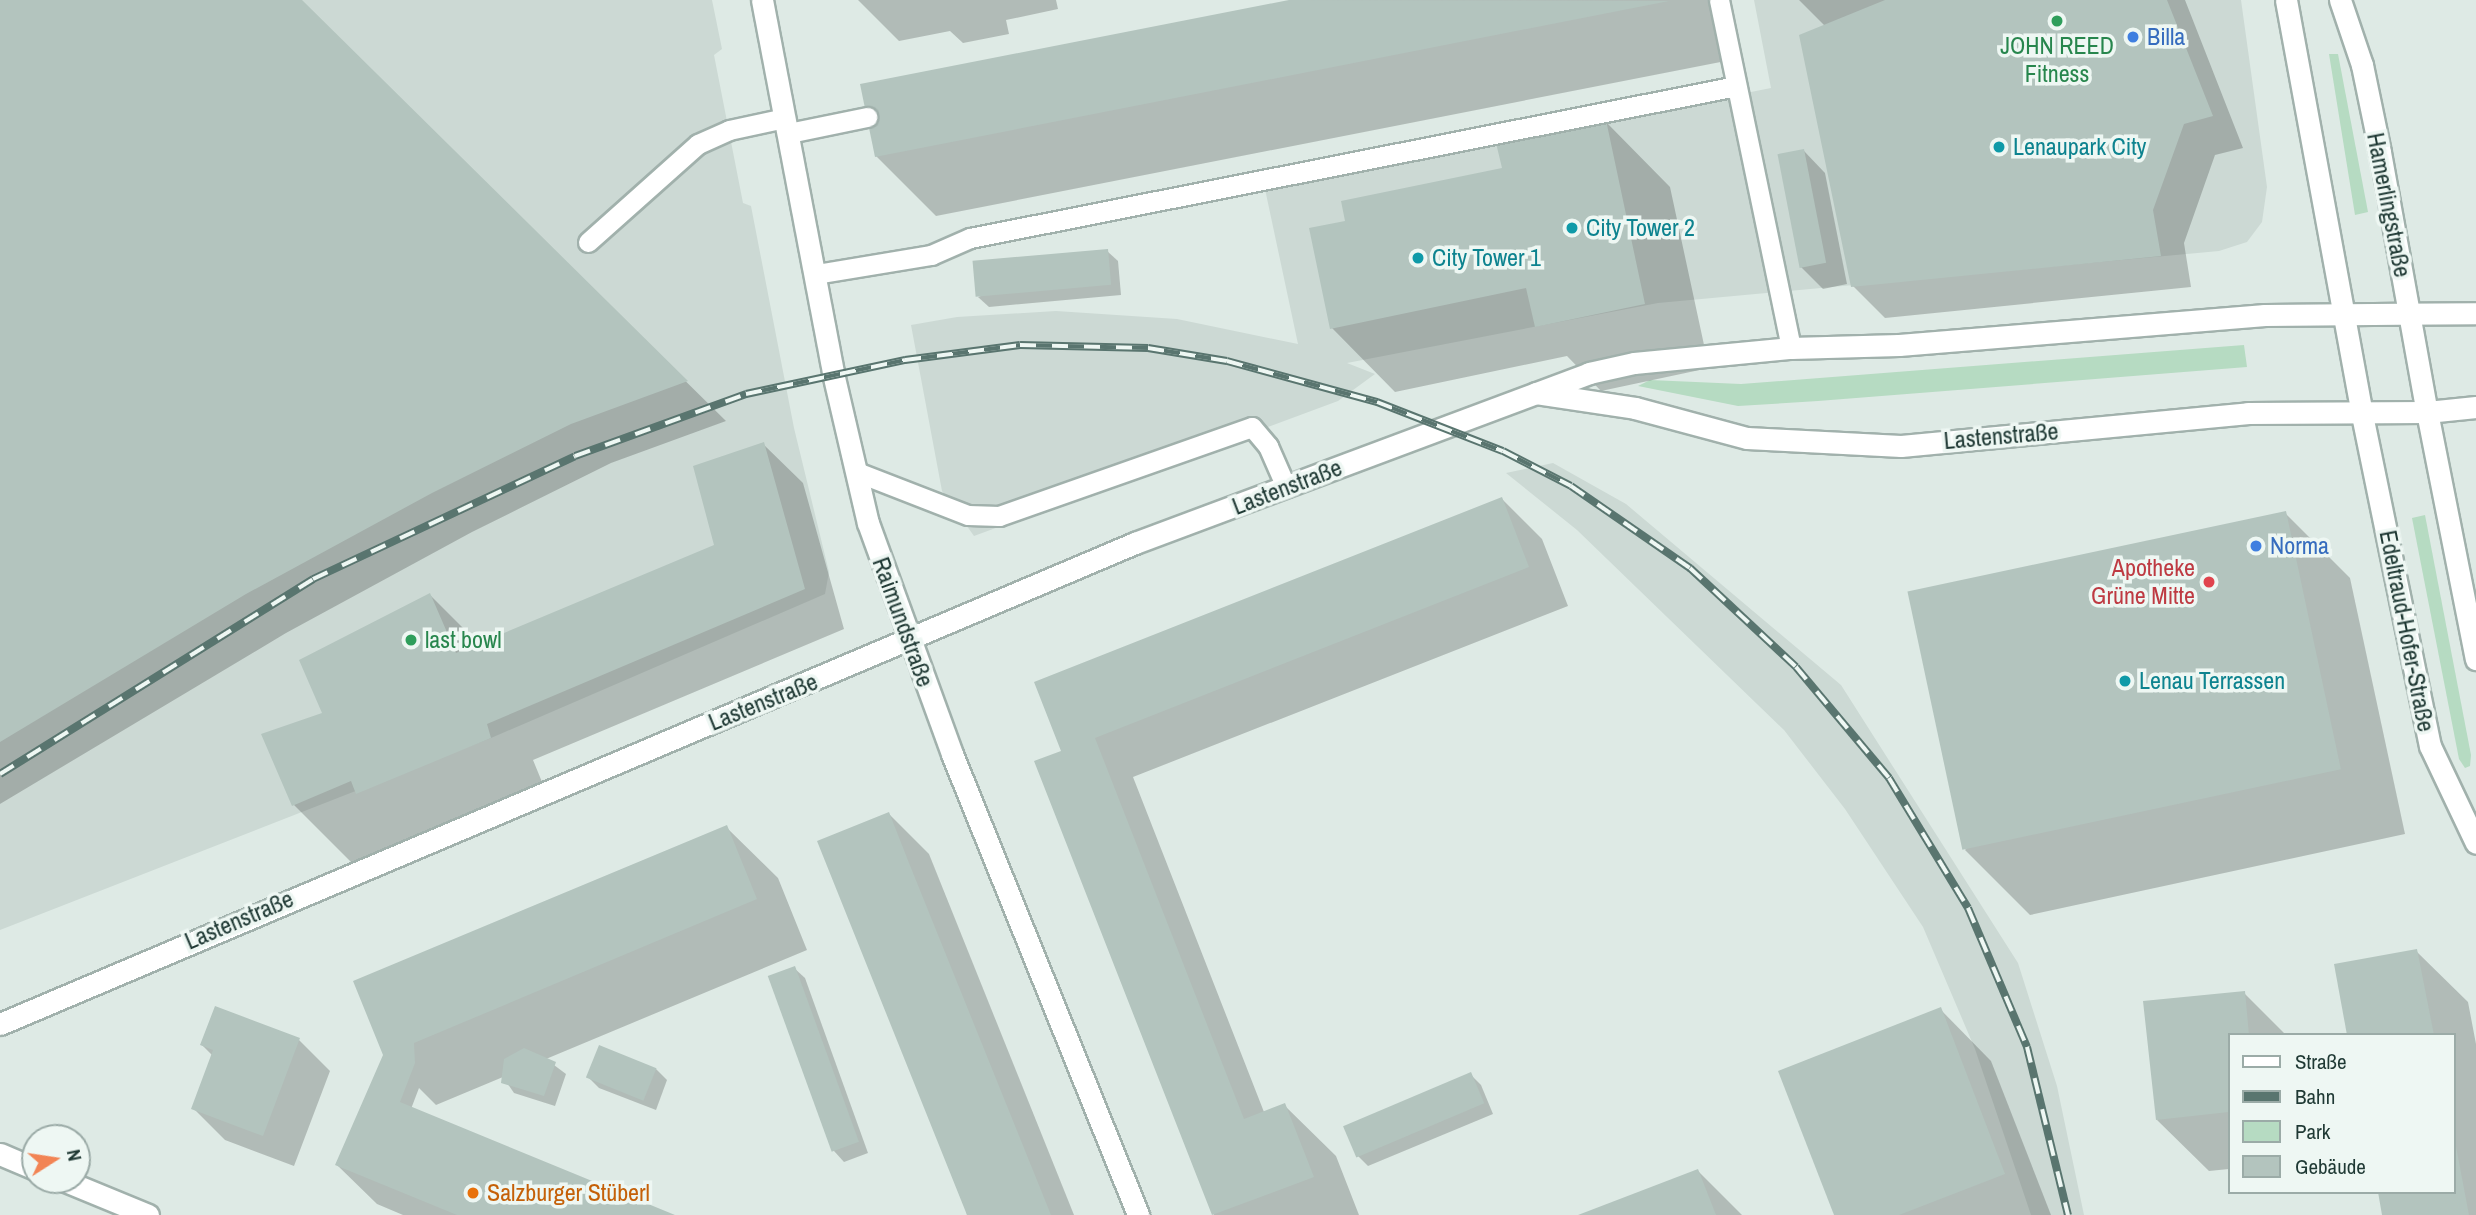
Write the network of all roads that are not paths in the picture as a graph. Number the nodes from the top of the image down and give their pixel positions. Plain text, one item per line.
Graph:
1 (762, 0) edge
2 (1719, 0) edge
3 (2286, 0) edge
4 (2340, 0) edge
5 (1736, 86) junction
6 (867, 117) dead end
7 (787, 126) junction
8 (588, 242) dead end
9 (816, 274) junction
10 (2341, 313) junction
11 (2476, 313) edge
12 (2409, 315) junction
13 (1791, 348) junction
14 (1531, 392) junction
15 (2476, 407) edge
16 (2361, 410) junction
17 (2427, 412) junction
18 (858, 472) junction
19 (1286, 487) junction
20 (909, 640) junction
21 (2476, 659) edge
22 (2476, 843) edge
23 (0, 1024) edge
24 (0, 1154) edge
25 (21, 1163) edge
26 (91, 1192) edge
27 (148, 1215) edge
28 (1138, 1215) edge

1 - 7 main road, Raimundstraße
2 - 5 lane
3 - 10 main road
4 - 12 main road, Hamerlingstraße
5 - 9 lane
5 - 13 lane
6 - 7 lane
7 - 8 lane
7 - 9 main road, Raimundstraße
9 - 18 main road, Raimundstraße
10 - 12 main road, Lastenstraße
10 - 13 main road, Lastenstraße
10 - 16 main road
11 - 12 main road, Lastenstraße
12 - 17 main road, Hamerlingstraße
13 - 14 main road, Lastenstraße
14 - 16 main road, Lastenstraße
14 - 19 main road, Lastenstraße
15 - 17 main road, Lastenstraße
16 - 17 main road, Lastenstraße
16 - 22 main road, Edeltraud-Hofer-Straße
17 - 21 main road
18 - 19 lane
18 - 20 main road, Raimundstraße
19 - 20 main road, Lastenstraße
20 - 23 main road, Lastenstraße
20 - 28 main road, Raimundstraße
24 - 25 main road
26 - 27 main road

